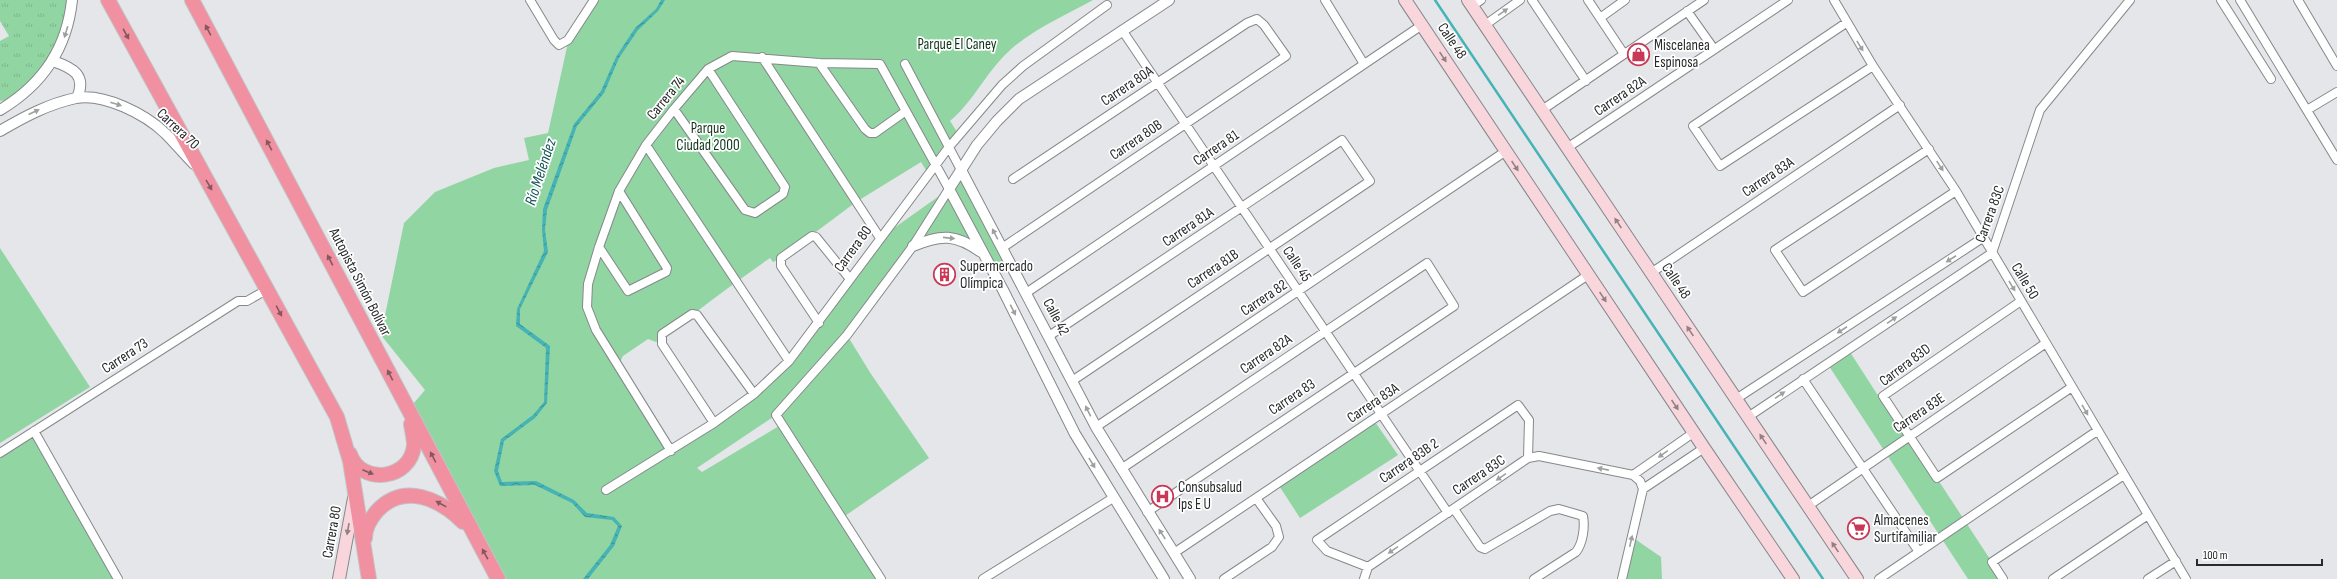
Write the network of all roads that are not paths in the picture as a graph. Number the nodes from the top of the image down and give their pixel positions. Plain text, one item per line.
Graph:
1 (72, 0) edge
2 (108, 0) edge
3 (192, 0) edge
4 (530, 0) edge
5 (1169, 0) edge
6 (1325, 0) edge
7 (1405, 0) edge
8 (1520, 0) edge
9 (1532, 0) edge
10 (1588, 0) edge
11 (1625, 0) edge
12 (1704, 0) edge
13 (1788, 0) edge
14 (1834, 0) edge
15 (2130, 0) edge
16 (2221, 0) edge
17 (2240, 0) edge
18 (2298, 0) edge
19 (592, 1) edge
20 (1474, 2) edge
21 (1107, 5) dead end
22 (1687, 11) junction
23 (1600, 18) junction
24 (1257, 19) joint
25 (1846, 22) junction
26 (1422, 25) junction
27 (1485, 25) junction
28 (1122, 30) junction
29 (1714, 49) junction
30 (1624, 54) junction
31 (762, 57) junction
32 (53, 61) junction
33 (819, 63) junction
34 (905, 64) dead end
35 (1364, 64) junction
36 (1873, 66) junction
37 (2337, 66) edge
38 (708, 69) junction
39 (2271, 79) dead end
40 (1586, 81) junction
41 (1157, 82) junction
42 (2337, 92) edge
43 (77, 98) junction
44 (1900, 105) junction
45 (674, 109) junction
46 (0, 110) edge
47 (1542, 110) junction
48 (2307, 110) junction
49 (906, 111) junction
50 (1185, 124) junction
51 (0, 131) edge
52 (1342, 140) joint
53 (646, 145) junction
54 (949, 147) junction
55 (1567, 148) junction
56 (1929, 149) junction
57 (1506, 151) junction
58 (2337, 160) edge
59 (937, 165) junction
60 (1214, 166) junction
61 (200, 170) junction
62 (961, 170) junction
63 (1013, 179) dead end
64 (950, 189) junction
65 (619, 191) junction
66 (1956, 191) junction
67 (1242, 208) junction
68 (1984, 237) junction
69 (880, 238) junction
70 (913, 246) junction
71 (599, 247) junction
72 (1002, 248) junction
73 (1269, 248) junction
74 (983, 253) junction
75 (1992, 253) junction
76 (1651, 273) junction
77 (1588, 275) junction
78 (850, 279) junction
79 (268, 289) junction
80 (1298, 291) junction
81 (1026, 293) junction
82 (2021, 301) junction
83 (1454, 306) joint
84 (819, 323) junction
85 (1325, 331) junction
86 (1049, 336) junction
87 (2046, 343) junction
88 (789, 361) junction
89 (1353, 373) junction
90 (1803, 379) junction
91 (1072, 380) junction
92 (2072, 387) junction
93 (754, 394) junction
94 (1736, 399) junction
95 (408, 410) junction
96 (1381, 414) junction
97 (1748, 417) junction
98 (714, 423) junction
99 (1096, 427) junction
100 (341, 429) junction
101 (34, 431) junction
102 (2097, 431) junction
103 (1693, 432) junction
104 (1910, 436) junction
105 (1704, 448) junction
106 (671, 451) junction
107 (0, 453) edge
108 (1528, 458) junction
109 (1862, 468) junction
110 (1121, 469) junction
111 (1419, 470) junction
112 (1633, 475) junction
113 (2124, 475) junction
114 (1644, 489) junction
115 (606, 490) dead end
116 (355, 491) junction
117 (1113, 498) junction
118 (1256, 498) junction
119 (1808, 506) junction
120 (1451, 511) junction
121 (1147, 512) junction
122 (2148, 515) junction
123 (471, 529) junction
124 (1919, 552) junction
125 (365, 554) junction
126 (1174, 554) junction
127 (2176, 561) junction
128 (1368, 567) junction
129 (115, 578) edge
130 (339, 579) edge
131 (369, 579) edge
132 (498, 579) edge
133 (881, 579) edge
134 (983, 579) edge
135 (1164, 579) edge
136 (1190, 579) edge
137 (1224, 579) edge
138 (1364, 579) edge
139 (1534, 579) edge
140 (1622, 579) edge
141 (1793, 579) edge
142 (1857, 579) edge
143 (1879, 579) edge
144 (2003, 579) edge
145 (2052, 579) edge
146 (2148, 579) edge
147 (2186, 579) edge

1 -> 32 street
2 -> 61 highway
95 -> 3 highway, Autopista Simón Bolívar
4 - 19 street
5 - 28 street
6 - 35 street
7 - 26 main road, Calle 48
27 -> 8 street
9 - 40 street
10 - 23 street
11 - 23 street
12 - 22 street
13 - 29 street, Carrera 82A
14 - 25 street, Calle 50
15 - 75 street, Carrera 83C
16 - 39 street
17 - 48 street
18 - 37 street
20 - 27 main road, Calle 48
21 - 54 street, Carrera 80
22 - 29 street
22 - 30 street
23 - 30 street
24 - 41 street, Carrera 80A
24 - 50 street, Carrera 80B
25 -> 36 street, Calle 50
25 - 36 street
26 - 35 street, Carrera 81
26 -> 57 main road, Calle 48
27 - 47 main road, Calle 48
28 - 41 street, Calle 45
28 - 62 street
29 - 55 street, Carrera 82A
30 - 40 street
31 - 33 street, Carrera 74
31 - 38 street, Carrera 74
31 - 69 street
32 - 43 street
32 - 46 street
33 - 49 street, Carrera 74
33 - 49 street
34 - 54 street, Calle 42
35 - 60 street, Carrera 81
36 - 44 street, Calle 50
38 - 45 street, Carrera 74
38 - 45 street
40 - 47 street
41 - 50 street, Calle 45
41 - 63 street, Carrera 80A
42 - 48 street
51 -> 43 street, Carrera 70
43 -> 61 street, Carrera 70
44 - 56 street, Calle 50
44 - 76 street, Carrera 83A
45 - 53 street, Carrera 74
47 - 55 main road, Calle 48
48 - 58 street
49 - 59 street
50 - 60 street, Calle 45
50 - 72 street, Carrera 80B
52 - 67 street, Carrera 81A
52 - 73 street, Carrera 81B
53 - 65 street, Carrera 74
53 - 88 street
54 - 59 street, Carrera 80
54 - 62 street, Calle 42
76 -> 55 main road, Calle 48
56 -> 66 street, Calle 50
56 - 66 street
57 -> 77 main road, Calle 48
57 - 80 street, Carrera 82
59 - 64 street
59 - 69 street, Carrera 80
60 - 67 street, Calle 45
60 - 81 street, Carrera 81
61 -> 79 highway
62 - 64 street
72 -> 62 street, Calle 42
64 - 70 street
64 - 74 street
65 - 71 street, Carrera 74
65 - 71 street
66 - 68 street, Calle 50
67 - 73 street, Calle 45
67 - 86 street, Carrera 81A
68 - 75 street, Calle 50
68 -> 94 street, Carrera 83C
69 - 78 street, Carrera 80
70 -> 74 street
70 - 133 street
71 - 106 street, Carrera 74
72 - 81 street, Calle 42
73 - 80 street, Calle 45
73 - 91 street, Carrera 81B
74 -> 117 street
75 -> 82 street, Calle 50
90 -> 75 street, Carrera 83C
94 -> 76 main road, Calle 48
77 - 96 street, Carrera 83A
77 -> 103 main road, Calle 48
78 - 84 street, Carrera 80
78 - 84 street
79 -> 100 highway
79 - 101 street, Carrera 73
80 - 85 street, Calle 45
80 - 99 street, Carrera 82
81 - 86 street, Calle 42
82 - 87 street, Calle 50
82 - 104 street, Carrera 83D
83 - 85 street, Carrera 82A
83 - 89 street, Carrera 83
84 - 88 street, Carrera 80
85 - 89 street, Calle 45
85 - 110 street, Carrera 82A
86 - 91 street, Calle 42
87 - 92 street, Calle 50
87 - 104 street, Carrera 83E
88 - 93 street, Carrera 80
89 - 96 street, Calle 45
89 - 121 street, Carrera 83
97 -> 90 street, Carrera 83C
90 - 109 street
99 -> 91 street, Calle 42
92 -> 102 street, Calle 50
92 - 104 street, Carrera 83D
93 - 98 street, Carrera 80
93 - 98 street
94 - 97 main road, Calle 48
100 -> 95 highway
123 -> 95 highway, Autopista Simón Bolívar
96 - 111 street, Calle 45
96 - 118 street, Carrera 83A
119 -> 97 main road, Calle 48
98 - 106 street, Carrera 80
99 - 110 street, Calle 42
100 - 116 highway
101 - 107 street, Carrera 73
101 - 129 street
102 - 113 street, Calle 50
102 - 124 street
103 - 105 main road, Calle 48
103 -> 112 street
104 - 109 street, Carrera 83E
105 - 114 street
105 - 141 main road, Calle 48
106 - 115 street, Carrera 80
108 - 111 street, Carrera 83B 2
112 -> 108 street, Carrera 83C
108 -> 120 street, Carrera 83C
109 - 119 street, Carrera 83E
109 - 124 street
110 - 121 street, Calle 42
111 - 120 street, Calle 45
111 - 128 street, Carrera 83B 2
112 - 114 street
113 - 122 street, Calle 50
113 - 144 street
140 -> 114 street
116 - 125 highway
116 -> 130 main road, Carrera 80
117 - 134 street
117 - 135 street
118 - 126 street, Carrera 83A
118 - 137 street
142 -> 119 main road, Calle 48
120 -> 128 street, Carrera 83C
120 - 139 street, Calle 45
126 -> 121 street, Calle 42
122 - 127 street, Calle 50
122 - 145 street
123 -> 125 highway
132 -> 123 highway, Autopista Simón Bolívar
124 - 143 street
125 - 131 highway
126 - 136 street, Calle 42
127 - 146 street
127 - 147 street, Calle 50
128 - 138 street

